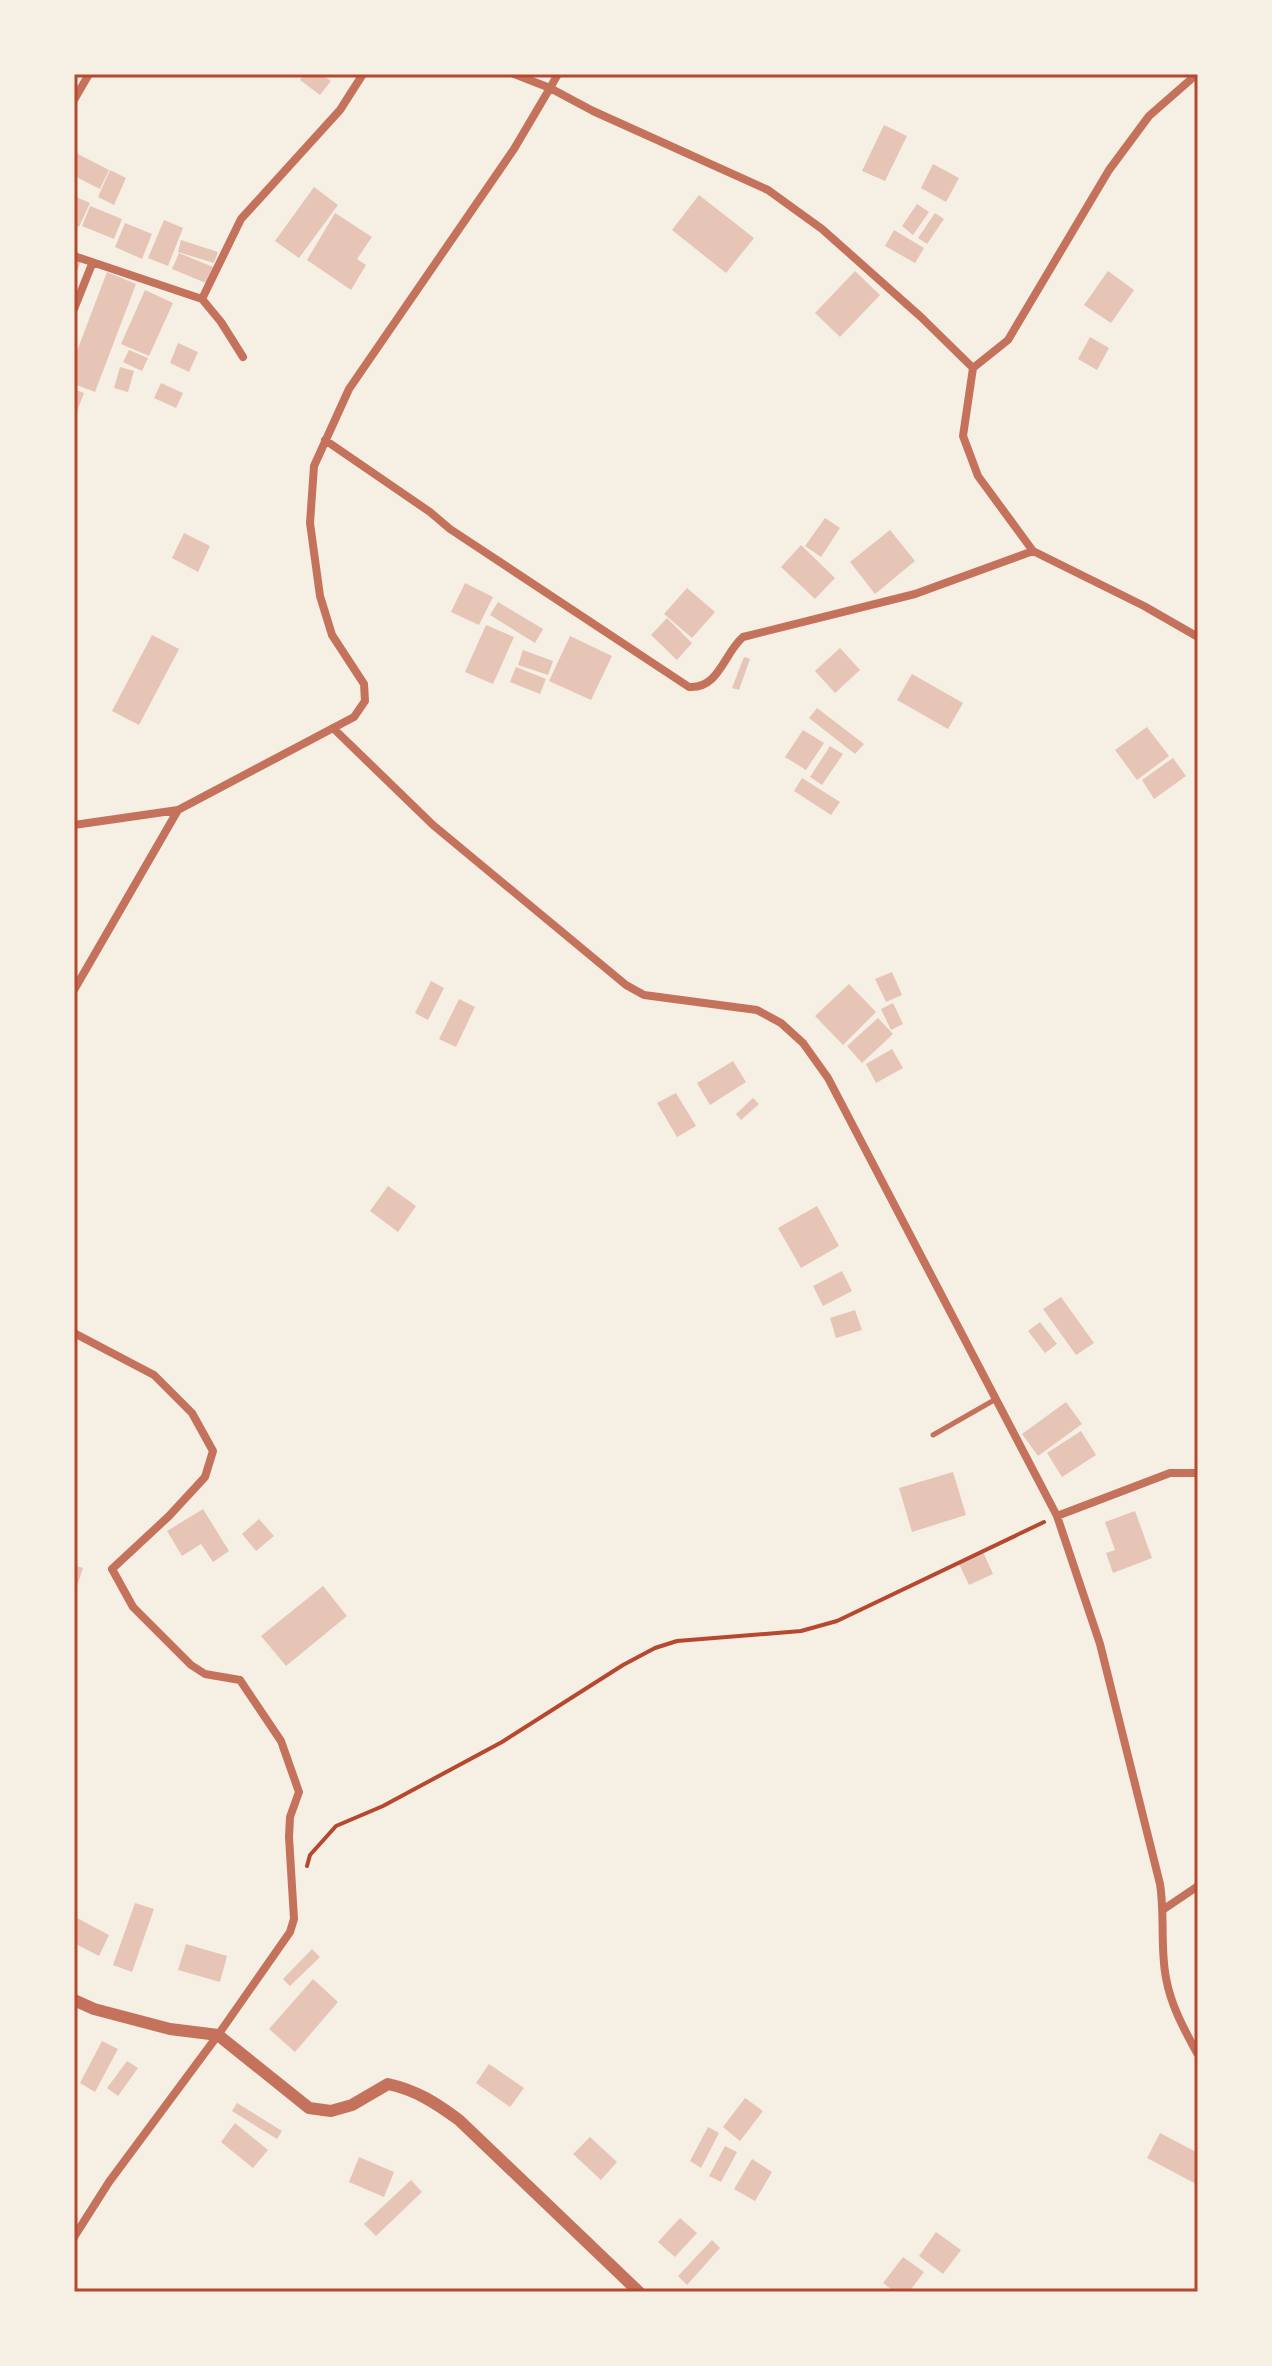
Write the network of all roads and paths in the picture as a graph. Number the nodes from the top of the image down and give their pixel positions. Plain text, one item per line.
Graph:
1 (89, 74) edge
2 (363, 74) edge
3 (514, 74) edge
4 (558, 74) edge
5 (1197, 74) edge
6 (550, 88) junction
7 (74, 100) edge
8 (74, 256) edge
9 (92, 264) junction
10 (202, 299) junction
11 (74, 309) edge
12 (243, 357) dead end
13 (973, 368) junction
14 (325, 440) junction
15 (1033, 551) junction
16 (1198, 637) edge
17 (333, 728) junction
18 (178, 810) junction
19 (74, 825) edge
20 (74, 990) edge
21 (74, 1333) edge
22 (996, 1399) junction
23 (933, 1435) dead end
24 (1198, 1473) edge
25 (1057, 1516) junction
26 (307, 1868) dead end
27 (1198, 1886) edge
28 (1164, 1909) junction
29 (74, 2000) edge
30 (218, 2035) junction
31 (1197, 2053) edge
32 (74, 2237) edge
33 (639, 2292) edge

1 - 7 street
2 - 10 street
3 - 6 street
4 - 6 street
5 - 13 street
6 - 13 street
6 - 14 street
8 - 9 street
9 - 10 street
9 - 11 street
10 - 12 street
13 - 15 street
14 - 15 street
14 - 17 street
15 - 16 street
17 - 18 street
17 - 22 street
18 - 19 street
18 - 20 street
21 - 30 street
22 - 23 lane
22 - 25 street
24 - 25 street
25 - 26 path
25 - 28 street
27 - 28 street
28 - 31 street
29 - 30 street
30 - 32 street
30 - 33 street

